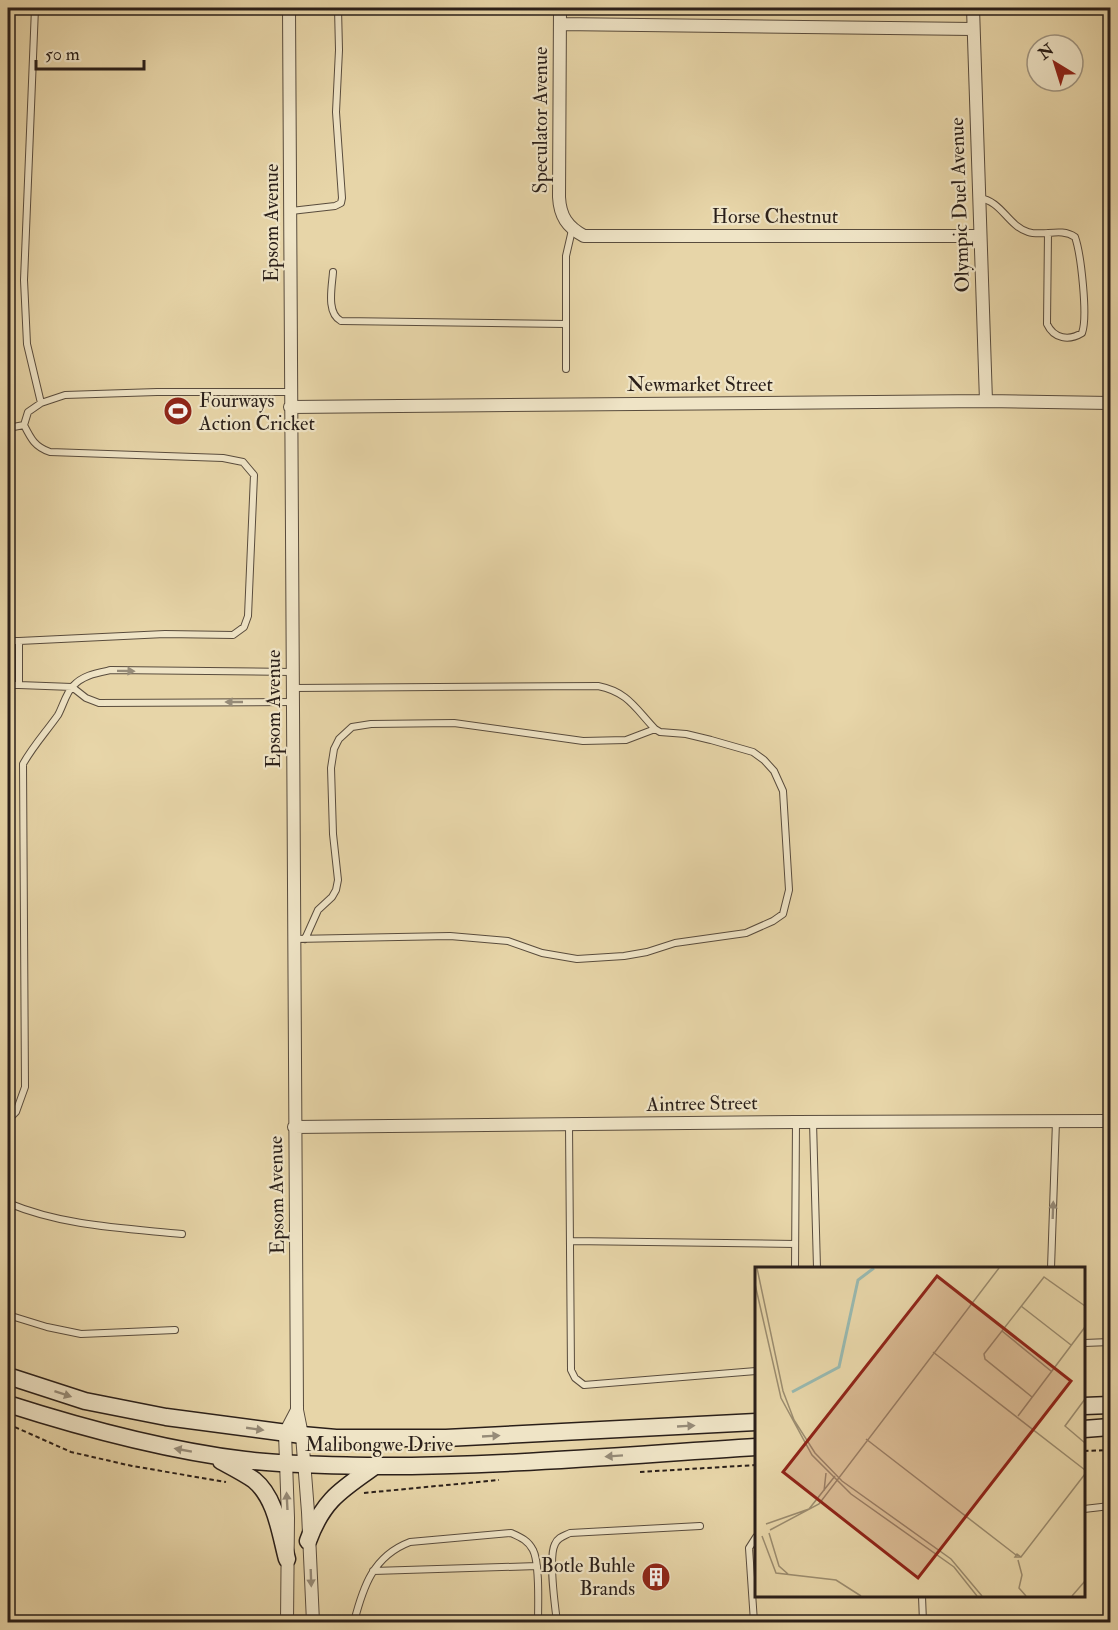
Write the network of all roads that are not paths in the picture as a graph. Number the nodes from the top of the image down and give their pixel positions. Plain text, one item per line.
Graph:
1 (35, 8) edge
2 (289, 8) edge
3 (338, 8) edge
4 (560, 8) edge
5 (972, 8) edge
6 (560, 24) junction
7 (973, 29) junction
8 (978, 198) junction
9 (291, 211) junction
10 (572, 230) junction
11 (1048, 233) junction
12 (980, 236) junction
13 (333, 272) dead end
14 (566, 324) junction
15 (566, 369) dead end
16 (290, 392) junction
17 (986, 401) junction
18 (41, 403) junction
19 (1110, 403) edge
20 (290, 407) junction
21 (24, 425) junction
22 (8, 428) edge
23 (8, 641) edge
24 (19, 641) junction
25 (292, 672) junction
26 (8, 685) edge
27 (19, 685) junction
28 (72, 687) junction
29 (292, 688) junction
30 (292, 702) junction
31 (655, 729) junction
32 (300, 939) junction
33 (8, 1120) edge
34 (1056, 1121) junction
35 (1110, 1121) edge
36 (796, 1122) junction
37 (813, 1122) junction
38 (569, 1124) junction
39 (294, 1127) junction
40 (8, 1203) edge
41 (182, 1234) dead end
42 (570, 1241) junction
43 (795, 1244) junction
44 (795, 1267) edge
45 (817, 1267) edge
46 (1051, 1267) edge
47 (8, 1315) edge
48 (175, 1330) dead end
49 (1085, 1342) edge
50 (1110, 1342) edge
51 (755, 1371) edge
52 (8, 1376) edge
53 (8, 1404) edge
54 (1110, 1405) edge
55 (1085, 1406) edge
56 (297, 1410) junction
57 (755, 1422) edge
58 (1110, 1427) edge
59 (1085, 1429) edge
60 (285, 1433) junction
61 (302, 1436) junction
62 (755, 1447) edge
63 (212, 1455) junction
64 (285, 1464) junction
65 (304, 1465) junction
66 (375, 1466) junction
67 (1110, 1506) edge
68 (1085, 1509) edge
69 (700, 1526) dead end
70 (755, 1539) edge
71 (308, 1541) junction
72 (287, 1559) junction
73 (537, 1566) junction
74 (373, 1571) junction
75 (922, 1597) edge
76 (287, 1623) edge
77 (313, 1623) edge
78 (354, 1623) edge
79 (538, 1623) edge
80 (557, 1623) edge
81 (754, 1623) edge
82 (923, 1623) edge

1 - 18 lane
2 - 9 street, Epsom Avenue
3 - 9 lane
4 - 6 street, Speculator Avenue
5 - 7 street, Olympic Duel Avenue
6 - 7 street
6 - 10 street, Speculator Avenue
7 - 8 street, Olympic Duel Avenue
8 - 11 lane
8 - 12 street, Olympic Duel Avenue
9 - 16 street, Epsom Avenue
10 - 12 street, Horse Chestnut
10 - 14 lane
11 - 11 lane
12 - 17 street, Olympic Duel Avenue
13 - 14 lane
14 - 15 lane
16 - 18 lane
16 - 20 street, Epsom Avenue
17 - 19 street, Newmarket Street
17 - 20 street, Newmarket Street
18 - 21 lane
20 - 25 street, Epsom Avenue
21 - 22 lane
21 - 24 lane
23 - 24 lane
24 - 27 lane
28 -> 25 lane
25 - 29 street, Epsom Avenue
26 - 27 lane
27 - 28 lane
30 -> 28 lane
28 - 33 lane
29 - 30 street, Epsom Avenue
29 - 31 lane
30 - 32 street, Epsom Avenue
31 - 32 lane
31 - 32 lane
32 - 39 street, Epsom Avenue
34 - 35 street, Aintree Street
34 - 37 street, Aintree Street
46 -> 34 lane
36 - 37 street, Aintree Street
36 - 38 street, Aintree Street
36 - 43 lane
37 - 45 lane
38 - 39 street, Aintree Street
38 - 42 lane
39 - 56 street, Epsom Avenue
40 - 41 lane
42 - 43 lane
42 - 51 lane
43 - 44 lane
47 - 48 lane
49 - 50 lane
52 -> 60 main road, Malibongwe Drive
63 -> 53 main road, Malibongwe Drive
54 - 55 main road
56 - 60 street, Epsom Avenue
56 - 61 street, Epsom Avenue
61 -> 57 main road, Malibongwe Drive
58 - 59 main road
60 - 61 main road, Malibongwe Drive
60 - 64 street, Epsom Avenue
61 - 65 street, Epsom Avenue
62 -> 66 main road, Malibongwe Drive
63 - 64 main road, Malibongwe Drive
63 - 72 main road
64 - 65 main road, Malibongwe Drive
72 -> 64 street, Epsom Avenue
65 - 66 main road, Malibongwe Drive
65 - 71 street, Epsom Avenue
66 - 71 main road
67 - 68 lane
69 - 80 lane
70 - 81 lane
71 -> 77 street, Epsom Avenue
72 - 76 street, Epsom Avenue
73 - 74 lane
73 - 74 lane
73 - 79 lane
74 - 78 lane
75 - 82 lane

